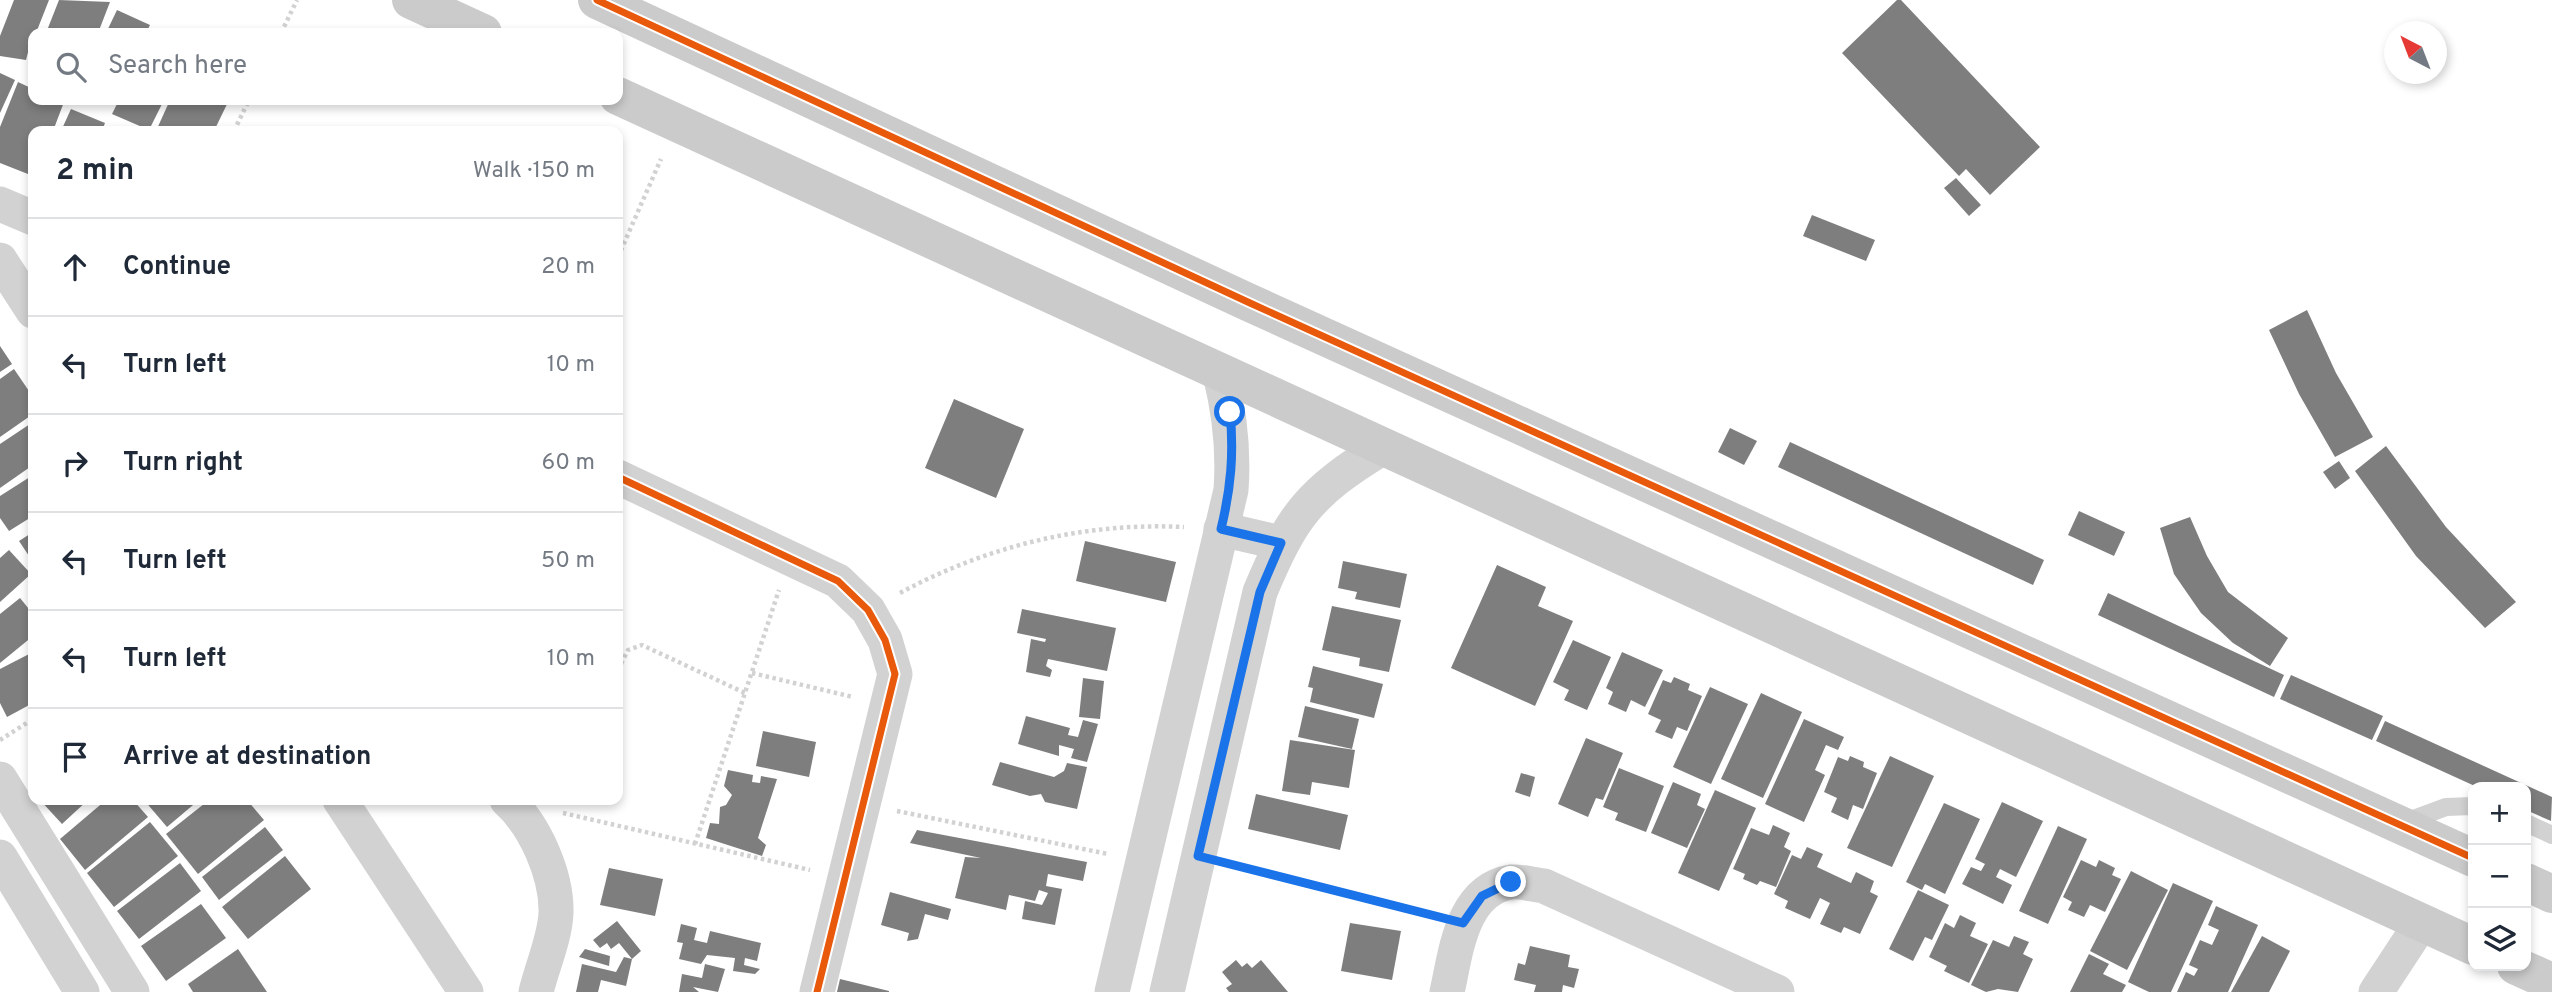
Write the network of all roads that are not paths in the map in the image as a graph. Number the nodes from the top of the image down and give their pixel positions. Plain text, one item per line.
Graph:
1 (411, 0) edge
2 (597, 0) edge
3 (472, 28) edge
4 (623, 98) edge
5 (0, 204) edge
6 (28, 216) edge
7 (0, 260) edge
8 (28, 303) edge
9 (1220, 374) junction
10 (1382, 447) junction
11 (623, 479) edge
12 (1221, 529) junction
13 (1281, 543) junction
14 (0, 779) edge
15 (343, 805) edge
16 (512, 805) edge
17 (2468, 806) edge
18 (2399, 825) junction
19 (2531, 825) edge
20 (2552, 835) edge
21 (0, 857) edge
22 (2468, 857) edge
23 (2531, 884) edge
24 (2552, 894) edge
25 (2422, 922) junction
26 (2468, 944) edge
27 (2527, 971) edge
28 (2552, 982) edge
29 (82, 992) edge
30 (132, 992) edge
31 (466, 992) edge
32 (536, 992) edge
33 (817, 992) edge
34 (1112, 992) edge
35 (1167, 992) edge
36 (1447, 992) edge
37 (1777, 992) edge
38 (2376, 992) edge

1 - 3 street
2 - 18 street
4 - 9 street
5 - 6 street
7 - 8 street
9 - 10 street
9 - 12 street
10 - 13 street
10 - 25 street
11 - 33 street
12 - 13 street
12 - 34 street
13 - 35 street
14 - 30 street
15 - 31 street
16 - 32 street
17 - 18 lane
18 - 22 street
19 - 20 lane
21 - 29 street
23 - 24 street
25 - 26 street
25 - 38 street
27 - 28 street
36 - 37 street

